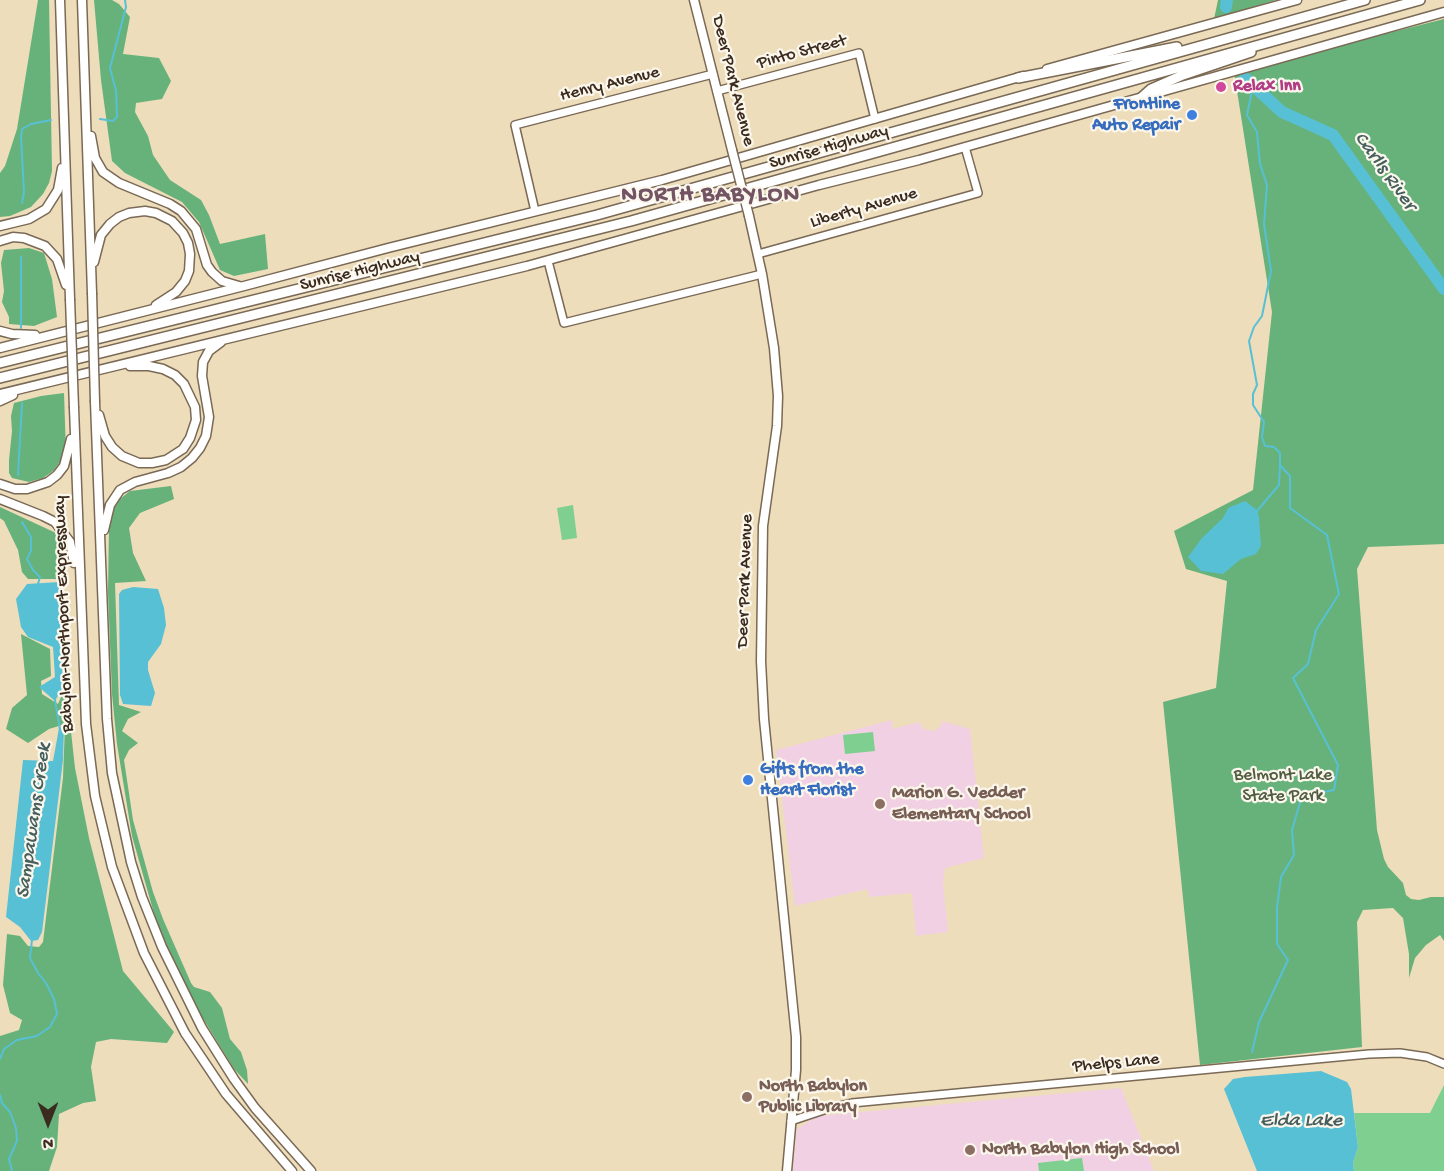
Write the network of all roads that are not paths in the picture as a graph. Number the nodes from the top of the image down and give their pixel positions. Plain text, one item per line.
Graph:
1 (60, 0) edge
2 (82, 0) edge
3 (694, 0) edge
4 (1298, 0) edge
5 (1365, 0) edge
6 (1420, 0) edge
7 (1444, 12) edge
8 (1290, 36) junction
9 (1213, 43) junction
10 (713, 74) junction
11 (1018, 78) junction
12 (84, 86) junction
13 (717, 91) junction
14 (1142, 96) junction
15 (876, 119) junction
16 (965, 147) junction
17 (65, 150) junction
18 (535, 211) junction
19 (0, 226) edge
20 (0, 241) edge
21 (758, 254) junction
22 (548, 261) junction
23 (91, 274) junction
24 (762, 274) junction
25 (244, 286) junction
26 (70, 299) junction
27 (140, 312) junction
28 (0, 330) edge
29 (49, 335) junction
30 (232, 336) junction
31 (0, 348) edge
32 (0, 363) edge
33 (106, 368) junction
34 (0, 378) edge
35 (33, 386) junction
36 (0, 394) edge
37 (0, 401) edge
38 (95, 402) junction
39 (74, 424) junction
40 (0, 484) edge
41 (0, 499) edge
42 (100, 558) junction
43 (81, 605) junction
44 (1444, 1064) edge
45 (791, 1121) junction
46 (292, 1171) edge
47 (311, 1171) edge
48 (787, 1171) edge

1 - 17 main road, Babylon-Northport Expressway
2 - 12 main road, Babylon-Northport Expressway
3 - 10 main road, Deer Park Avenue
4 - 11 main road, Sunrise Highway
5 - 9 highway, Sunrise Highway
6 - 8 highway, Sunrise Highway
7 - 14 main road, Sunrise Highway
8 - 14 highway
8 - 34 highway, Sunrise Highway
9 - 11 highway
9 - 32 highway, Sunrise Highway
10 - 13 main road, Deer Park Avenue
10 - 18 street, Henry Avenue
11 - 15 main road, Sunrise Highway
12 - 23 main road, Babylon-Northport Expressway
12 - 25 main road
13 - 15 street, Pinto Street
13 - 21 main road, Deer Park Avenue, bridge
14 - 16 main road, Sunrise Highway
15 - 18 main road, Sunrise Highway
16 - 21 street, Liberty Avenue
16 - 22 main road, Sunrise Highway
17 - 19 main road
17 - 26 main road, Babylon-Northport Expressway
18 - 25 main road, Sunrise Highway
20 - 26 main road
21 - 24 main road, Deer Park Avenue
22 - 24 street
22 - 30 main road, Sunrise Highway
23 - 27 main road
23 - 38 main road, Babylon-Northport Expressway, bridge
24 - 45 main road, Deer Park Avenue
25 - 27 main road, Sunrise Highway
26 - 39 main road, Babylon-Northport Expressway, bridge
27 - 29 main road, Sunrise Highway
28 - 29 main road
29 - 31 main road
30 - 33 main road, Sunrise Highway
30 - 42 main road
33 - 35 main road, Sunrise Highway
33 - 38 main road
35 - 36 main road, Sunrise Highway
35 - 37 main road
38 - 42 main road, Babylon-Northport Expressway
39 - 40 main road
39 - 43 main road, Babylon-Northport Expressway
41 - 43 main road
42 - 47 main road, Babylon-Northport Expressway
43 - 46 main road, Babylon-Northport Expressway
44 - 45 street, Phelps Lane
45 - 48 main road, Deer Park Avenue

